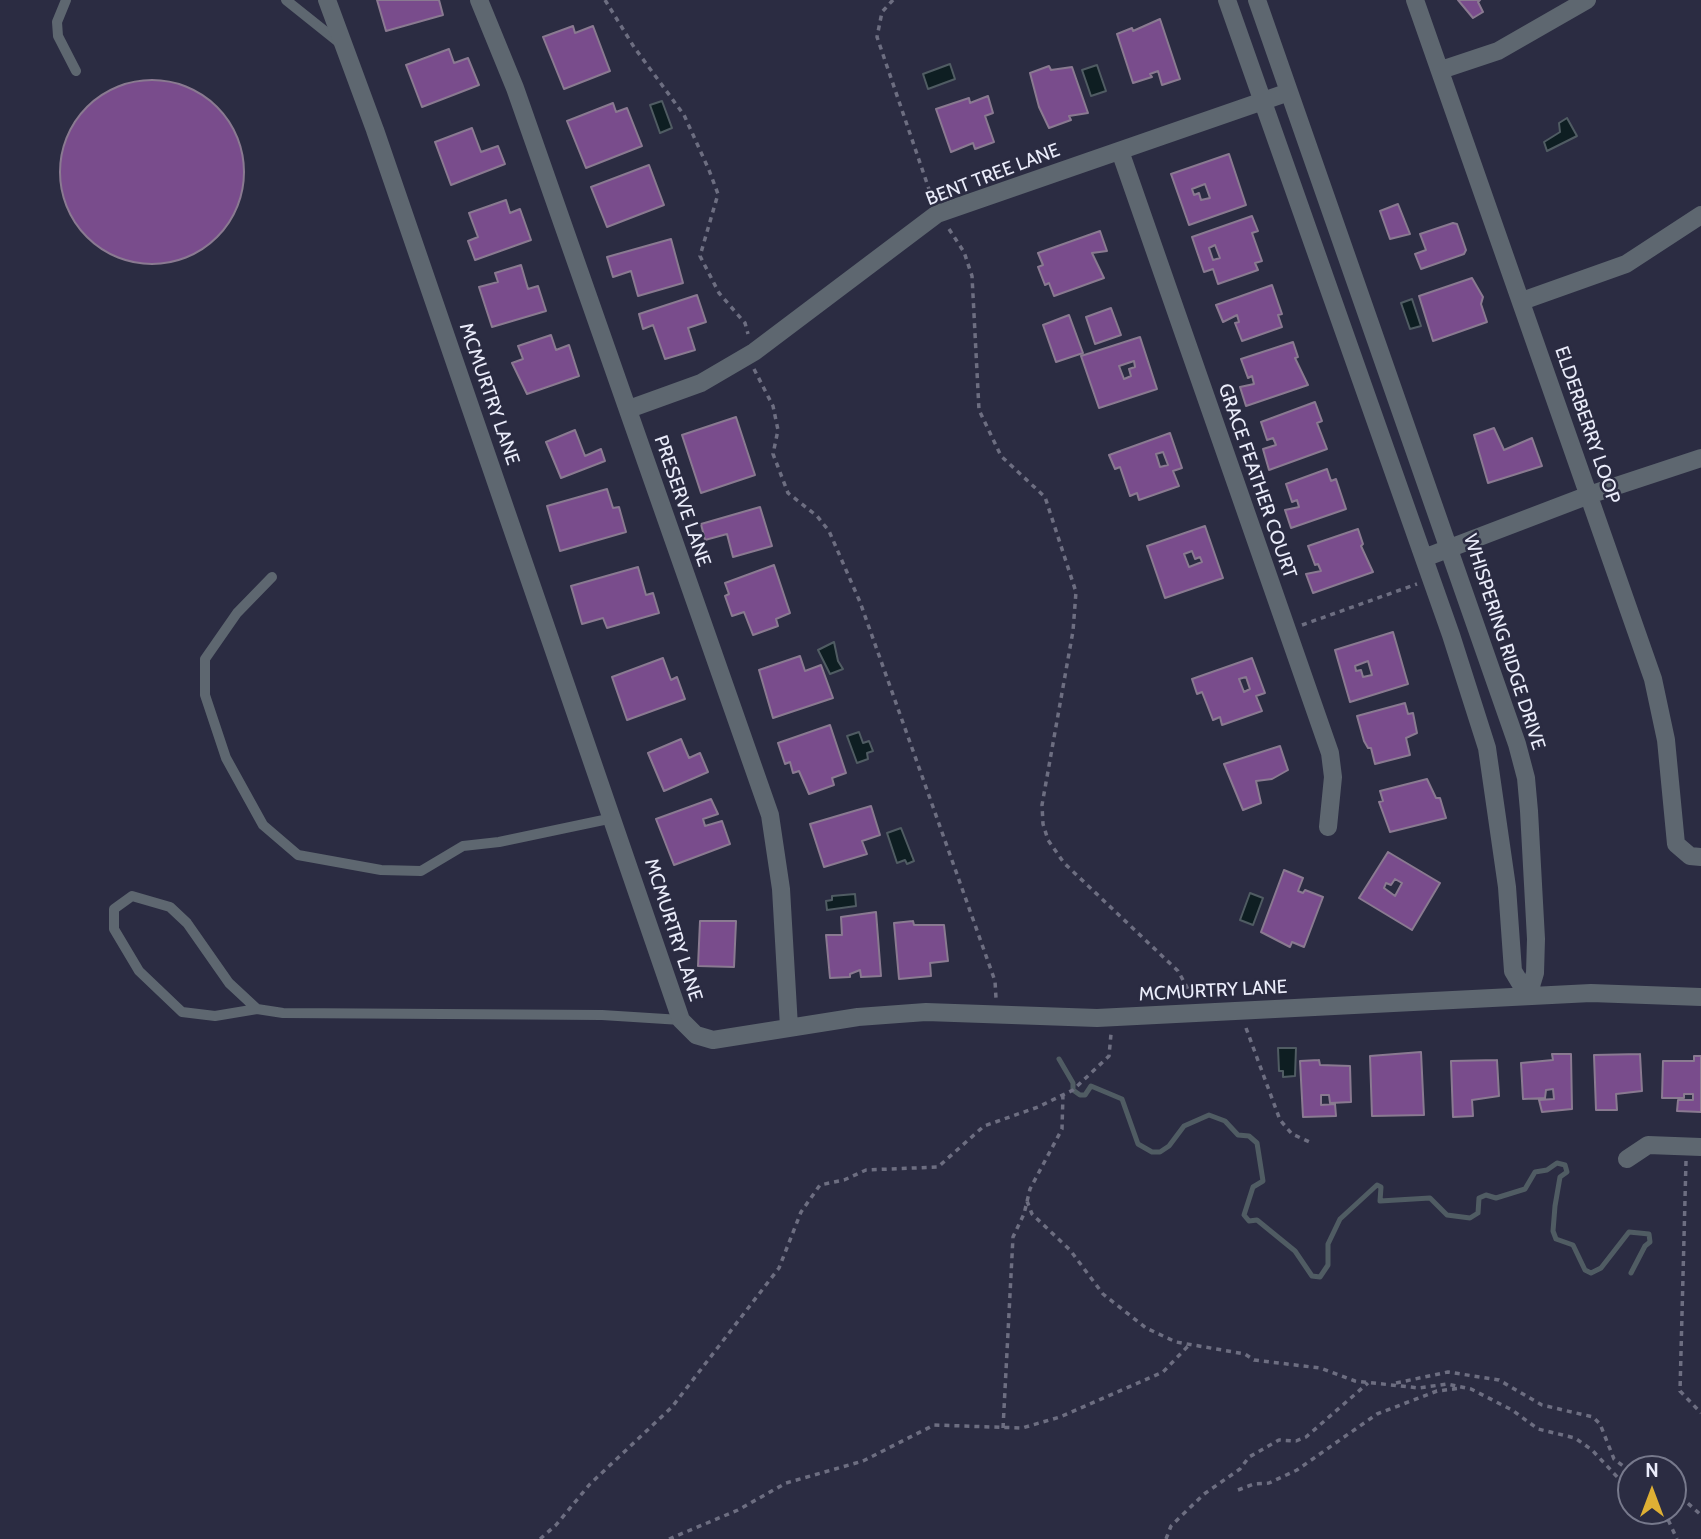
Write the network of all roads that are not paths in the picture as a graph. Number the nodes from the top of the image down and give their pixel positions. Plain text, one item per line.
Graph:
1 (66, 0) edge
2 (286, 0) edge
3 (327, 0) edge
4 (479, 0) edge
5 (1227, 0) edge
6 (1257, 0) edge
7 (1415, 0) edge
8 (1587, 0) edge
9 (344, 46) junction
10 (1441, 70) junction
11 (76, 71) dead end
12 (1289, 92) junction
13 (1263, 101) junction
14 (1120, 151) junction
15 (1701, 215) edge
16 (1522, 302) junction
17 (629, 409) junction
18 (1701, 458) edge
19 (1589, 495) junction
20 (1450, 547) junction
21 (1424, 558) junction
22 (272, 577) dead end
23 (613, 818) junction
24 (1328, 827) dead end
25 (1701, 857) edge
26 (1528, 996) junction
27 (1701, 997) edge
28 (257, 1009) junction
29 (681, 1020) junction
30 (789, 1027) junction
31 (1694, 1146) edge
32 (1627, 1159) dead end

1 - 11 lane
2 - 9 lane
3 - 9 street, MCMURTRY LANE
4 - 17 street, PRESERVE LANE
5 - 13 street
6 - 12 street, WHISPERING RIDGE DRIVE
7 - 10 street, ELDERBERRY LOOP
8 - 10 street
9 - 23 street, MCMURTRY LANE
10 - 16 street, ELDERBERRY LOOP
12 - 13 street, BENT TREE LANE
12 - 20 street, WHISPERING RIDGE DRIVE
13 - 14 street, BENT TREE LANE
13 - 21 street
14 - 17 street, BENT TREE LANE
14 - 24 street, GRACE FEATHER COURT
15 - 16 street
16 - 19 street, ELDERBERRY LOOP
17 - 30 street, PRESERVE LANE
18 - 19 street
19 - 20 street
19 - 25 street, ELDERBERRY LOOP
20 - 21 street
20 - 26 street, WHISPERING RIDGE DRIVE
21 - 26 street
22 - 23 lane
23 - 29 street, MCMURTRY LANE
26 - 27 street, MCMURTRY LANE
26 - 30 street, MCMURTRY LANE
28 - 28 lane
28 - 29 lane
29 - 30 street, MCMURTRY LANE
31 - 32 street

